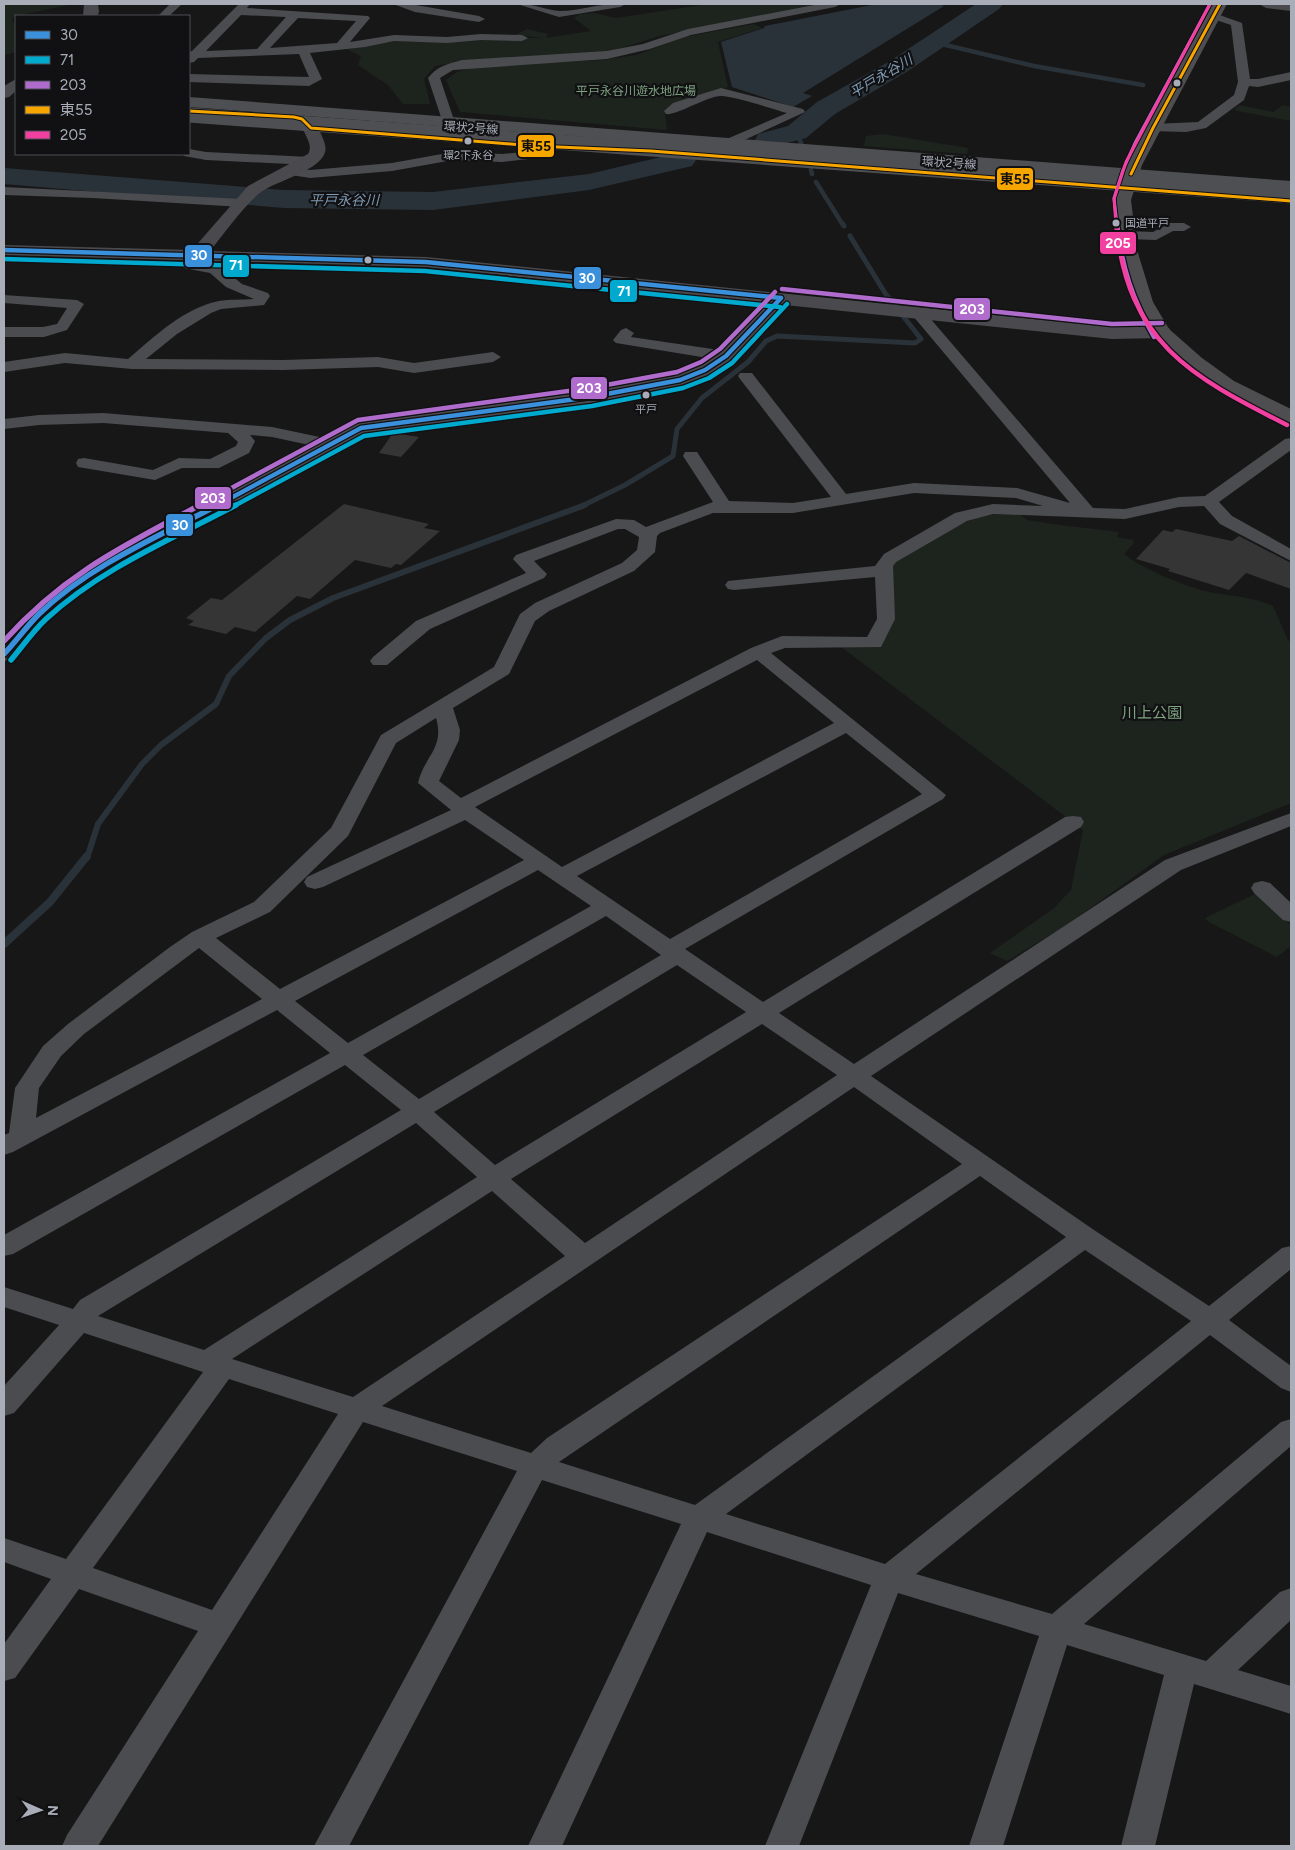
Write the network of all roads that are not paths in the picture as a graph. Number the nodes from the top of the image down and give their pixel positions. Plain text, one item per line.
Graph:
1 (176, 4) edge
2 (399, 4) edge
3 (523, 4) edge
4 (620, 4) edge
5 (835, 4) edge
6 (1266, 4) edge
7 (242, 7) edge
8 (1291, 7) edge
9 (1217, 10) edge
10 (295, 14) junction
11 (164, 15) edge
12 (479, 19) dead end
13 (522, 38) dead end
14 (341, 46) junction
15 (303, 50) junction
16 (260, 52) junction
17 (191, 57) edge
18 (1291, 76) edge
19 (190, 78) edge
20 (1244, 82) junction
21 (15, 84) edge
22 (4, 95) edge
23 (190, 102) edge
24 (190, 110) edge
25 (190, 110) edge
26 (670, 111) dead end
27 (190, 115) edge
28 (448, 120) junction
29 (190, 121) edge
30 (311, 128) junction
31 (1152, 128) junction
32 (727, 144) junction
33 (190, 153) edge
34 (532, 155) dead end
35 (310, 161) junction
36 (290, 171) junction
37 (1128, 181) junction
38 (1291, 187) edge
39 (4, 191) edge
40 (1291, 196) edge
41 (246, 198) junction
42 (1291, 201) edge
43 (1184, 227) dead end
44 (1127, 235) junction
45 (4, 250) edge
46 (196, 256) junction
47 (781, 298) junction
48 (4, 299) edge
49 (918, 313) junction
50 (4, 332) edge
51 (1162, 332) junction
52 (626, 333) dead end
53 (493, 356) dead end
54 (726, 356) junction
55 (132, 364) junction
56 (4, 367) edge
57 (746, 376) dead end
58 (1291, 418) edge
59 (4, 424) edge
60 (237, 428) junction
61 (1291, 443) edge
62 (328, 444) junction
63 (691, 456) dead end
64 (84, 462) dead end
65 (842, 500) junction
66 (1209, 502) junction
67 (724, 506) junction
68 (1088, 513) junction
69 (648, 535) junction
70 (1291, 556) edge
71 (884, 571) junction
72 (734, 585) dead end
73 (758, 652) junction
74 (4, 654) edge
75 (380, 661) dead end
76 (443, 706) junction
77 (847, 724) junction
78 (462, 809) junction
79 (1291, 819) edge
80 (1073, 822) dead end
81 (539, 861) junction
82 (561, 876) junction
83 (1262, 888) dead end
84 (262, 907) junction
85 (606, 907) junction
86 (1291, 914) edge
87 (200, 938) junction
88 (673, 952) junction
89 (278, 1000) junction
90 (763, 1013) junction
91 (346, 1054) junction
92 (855, 1076) junction
93 (417, 1110) junction
94 (12, 1141) edge
95 (980, 1164) junction
96 (493, 1178) junction
97 (1085, 1237) junction
98 (4, 1247) edge
99 (1291, 1255) edge
100 (584, 1257) junction
101 (4, 1297) edge
102 (1210, 1320) junction
103 (76, 1321) junction
104 (214, 1365) junction
105 (1291, 1381) edge
106 (4, 1405) edge
107 (356, 1409) junction
108 (1291, 1430) edge
109 (535, 1466) junction
110 (699, 1518) junction
111 (4, 1550) edge
112 (72, 1574) junction
113 (889, 1578) junction
114 (1291, 1601) edge
115 (219, 1625) junction
116 (1057, 1629) junction
117 (4, 1668) edge
118 (1196, 1671) junction
119 (1291, 1700) edge
120 (79, 1846) edge
121 (331, 1846) edge
122 (545, 1846) edge
123 (782, 1846) edge
124 (986, 1846) edge
125 (1138, 1846) edge

1 - 11 street
2 - 12 street
3 - 4 street
5 - 28 street
6 - 8 street
7 - 10 street
7 - 17 street
9 - 20 street
9 - 31 highway
10 - 14 street
10 - 16 street
13 - 14 street
14 - 15 street
15 - 16 street
15 - 19 street
16 - 17 street
18 - 20 street
20 - 31 street
21 - 22 street
23 - 28 main road
24 - 30 street
25 - 38 main road, 環状2号線
26 - 32 street
27 - 40 main road, 環状2号線, bridge
28 - 32 main road
29 - 30 main road
30 - 35 street
30 - 37 main road
31 - 37 highway
32 - 37 main road
33 - 35 street
34 - 36 street
35 - 36 street
36 - 41 street
37 - 38 main road
37 - 42 main road
37 - 44 highway
39 - 41 street
41 - 46 street
43 - 44 street
44 - 51 highway
45 - 46 street
46 - 47 street
46 - 55 street
47 - 49 street
47 - 54 street
48 - 50 street
49 - 51 street
49 - 68 street
51 - 58 highway
52 - 54 street
53 - 55 street
54 - 62 street
55 - 56 street
57 - 65 street
59 - 60 street
60 - 62 street
60 - 64 street
61 - 66 street
62 - 74 street
63 - 67 street
65 - 67 street
65 - 68 street
66 - 68 street
66 - 70 street
67 - 69 street
68 - 71 street
69 - 75 street
69 - 76 street
71 - 72 street
71 - 73 street
73 - 77 street
73 - 78 street
76 - 78 street
76 - 84 street
77 - 82 street
77 - 88 street
78 - 81 street
78 - 84 street
79 - 92 street
80 - 90 street
81 - 82 street
81 - 89 street
82 - 85 street
83 - 86 street
84 - 87 street
85 - 88 street
85 - 91 street
87 - 89 street
87 - 94 street
88 - 90 street
88 - 93 street
89 - 91 street
89 - 94 street
90 - 92 street
90 - 96 street
91 - 93 street
91 - 98 street
92 - 95 street
92 - 100 street
93 - 96 street
93 - 103 street
95 - 97 street
95 - 109 street
96 - 100 street
96 - 104 street
97 - 102 street
97 - 110 street
99 - 102 street
100 - 107 street
101 - 103 street
102 - 105 street
102 - 113 street
103 - 104 street
103 - 106 street
104 - 107 street
104 - 112 street
107 - 109 street
107 - 115 street
108 - 116 street
109 - 110 street
109 - 121 street
110 - 113 street
110 - 122 street
111 - 112 street
112 - 115 street
112 - 117 street
113 - 116 street
113 - 123 street
114 - 118 street
115 - 120 street
116 - 118 street
116 - 124 street
118 - 119 street
118 - 125 street

